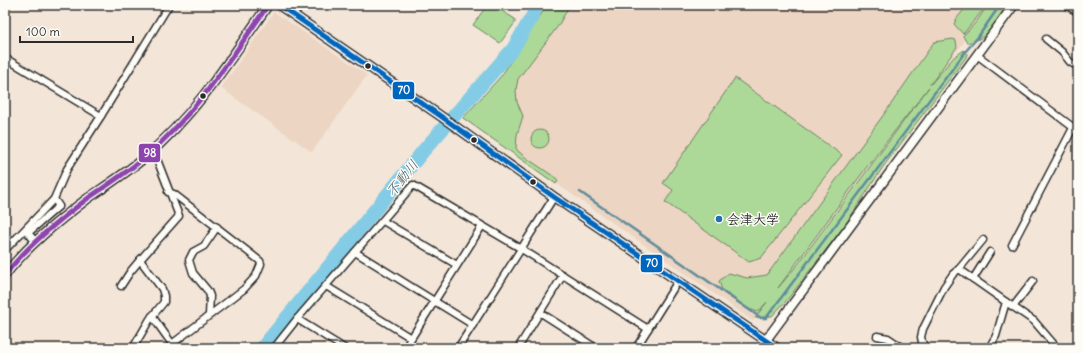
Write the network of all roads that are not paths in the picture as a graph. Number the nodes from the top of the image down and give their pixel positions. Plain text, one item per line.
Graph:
1 (169, 5) edge
2 (268, 5) edge
3 (279, 5) edge
4 (1014, 5) edge
5 (1068, 5) edge
6 (1078, 12) edge
7 (1046, 39) dead end
8 (977, 55) junction
9 (5, 58) edge
10 (1078, 67) edge
11 (101, 116) junction
12 (1076, 130) edge
13 (150, 153) junction
14 (168, 192) junction
15 (554, 197) junction
16 (54, 198) junction
17 (383, 220) junction
18 (482, 226) junction
19 (217, 227) junction
20 (983, 240) dead end
21 (36, 242) junction
22 (1012, 245) dead end
23 (520, 248) junction
24 (5, 250) edge
25 (355, 252) junction
26 (990, 252) dead end
27 (140, 260) junction
28 (457, 264) junction
29 (959, 269) junction
30 (5, 276) edge
31 (563, 276) junction
32 (973, 279) junction
33 (678, 281) junction
34 (1033, 281) dead end
35 (121, 286) dead end
36 (326, 286) junction
37 (434, 301) junction
38 (1006, 302) junction
39 (1012, 307) junction
40 (540, 313) junction
41 (210, 315) junction
42 (152, 316) junction
43 (298, 318) junction
44 (473, 325) junction
45 (648, 329) junction
46 (877, 336) dead end
47 (411, 338) junction
48 (766, 340) junction
49 (174, 346) edge
50 (133, 348) edge
51 (274, 348) edge
52 (344, 348) edge
53 (405, 348) edge
54 (458, 348) edge
55 (518, 348) edge
56 (596, 348) edge
57 (636, 348) edge
58 (777, 348) edge
59 (902, 348) edge
60 (926, 348) edge
61 (989, 348) edge
62 (1057, 348) edge

1 - 11 street
2 - 13 street
3 - 15 street
4 - 8 street
5 - 6 street
7 - 10 street
8 - 12 street
8 - 48 street
9 - 11 street
11 - 16 street
12 - 22 street
13 - 14 street
13 - 21 street
14 - 19 street
14 - 27 street
15 - 23 street
15 - 33 street
16 - 21 street
16 - 24 street
17 - 18 street
17 - 25 street
17 - 28 street
18 - 23 street
18 - 28 street
19 - 41 street
19 - 41 street
20 - 29 street
21 - 30 street
23 - 31 street
23 - 44 street
25 - 36 street
25 - 37 street
26 - 32 street
27 - 35 street
27 - 42 street
28 - 37 street
29 - 32 street
29 - 60 street
31 - 40 street
31 - 45 street
32 - 38 street
33 - 45 street
33 - 48 street
34 - 39 street
36 - 43 street
36 - 47 street
37 - 44 street
37 - 47 street
38 - 39 street
38 - 61 street
39 - 62 street
40 - 55 street
40 - 56 street
41 - 49 street
42 - 49 street
42 - 50 street
43 - 51 street
43 - 52 street
44 - 54 street
45 - 57 street
46 - 59 street
47 - 53 street
48 - 58 street

